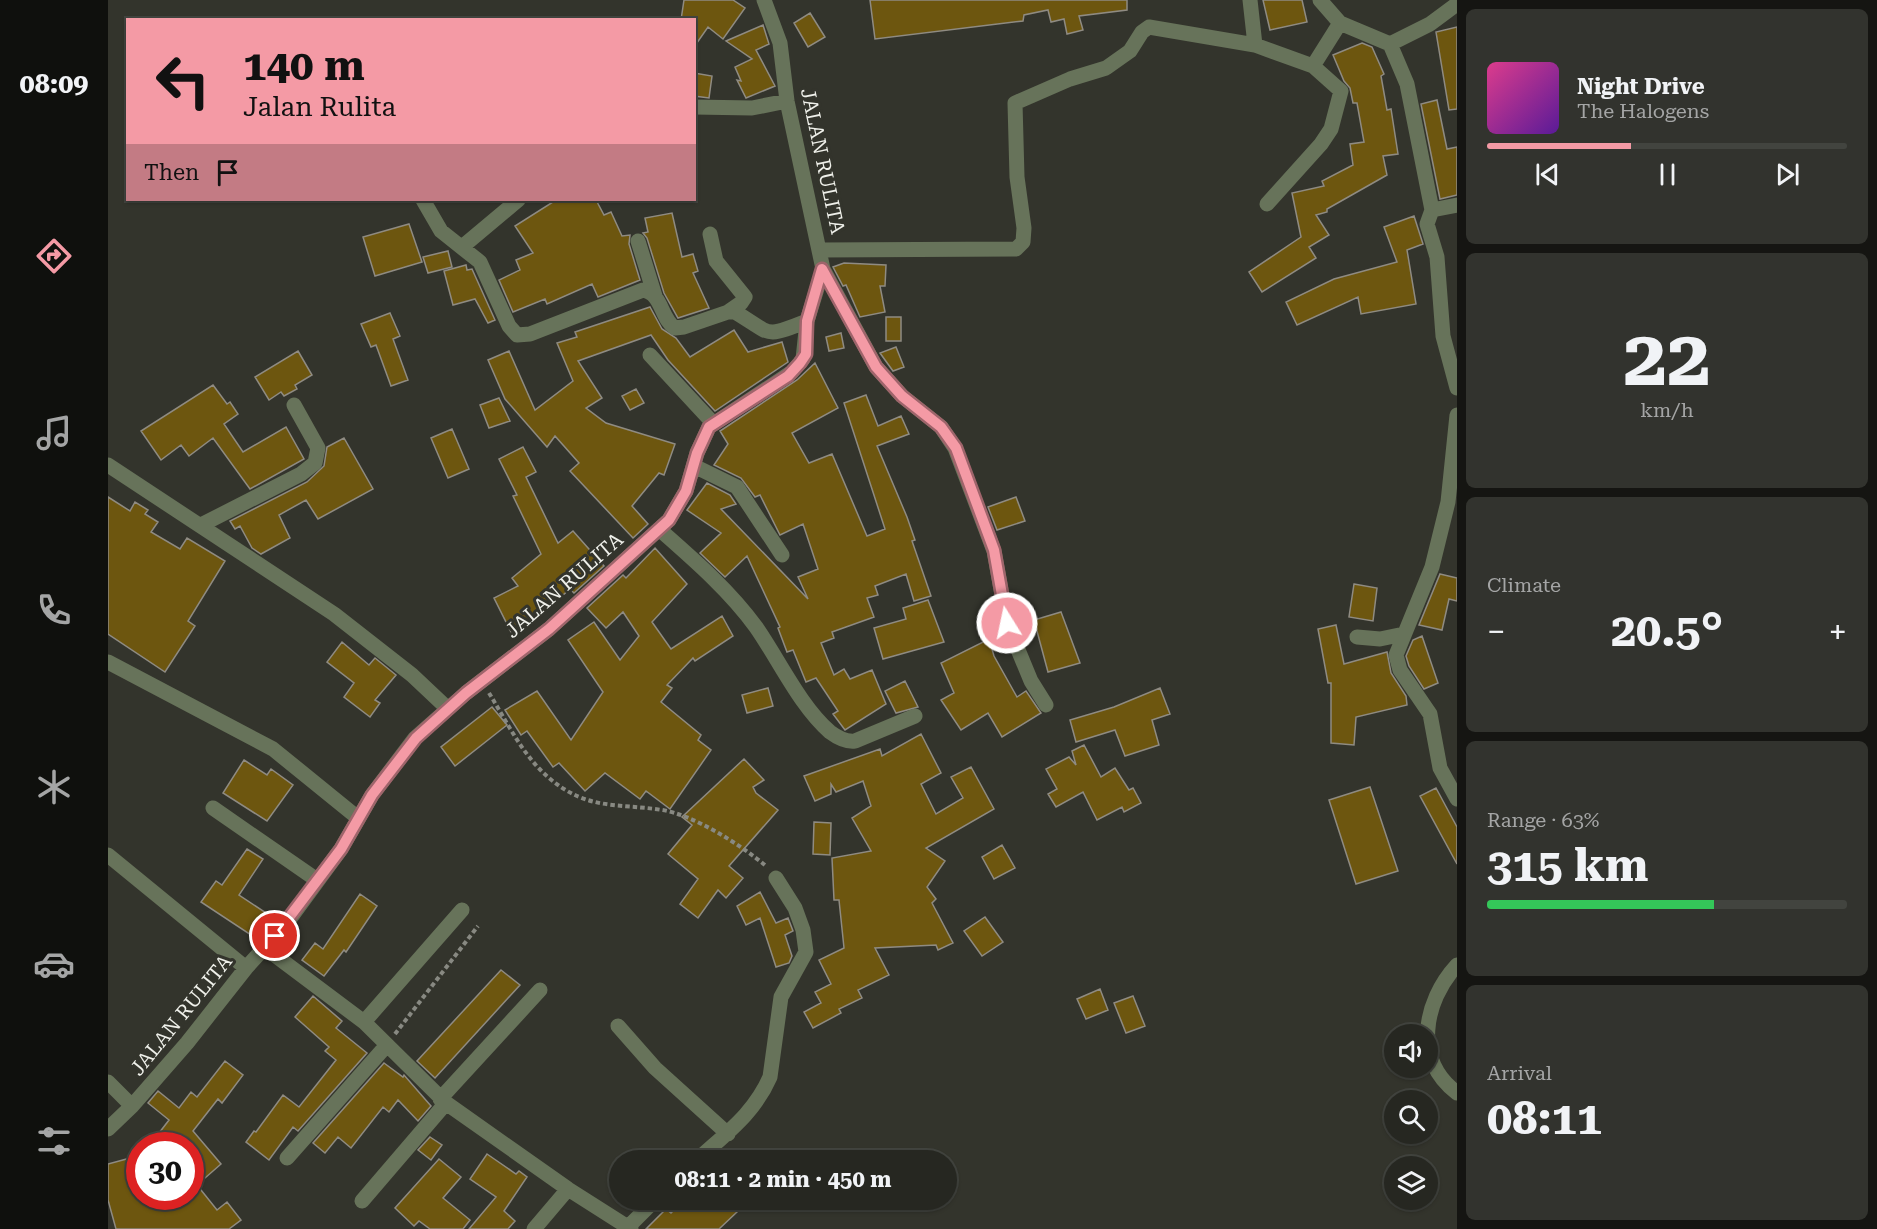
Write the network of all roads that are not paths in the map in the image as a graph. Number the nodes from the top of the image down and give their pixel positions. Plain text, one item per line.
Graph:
1 (764, 0) edge
2 (1250, 0) edge
3 (1320, 0) edge
4 (1457, 4) edge
5 (1340, 23) junction
6 (1390, 44) junction
7 (1255, 45) junction
8 (1313, 66) junction
9 (787, 101) junction
10 (696, 107) edge
11 (424, 201) edge
12 (517, 201) edge
13 (1268, 204) dead end
14 (1457, 205) edge
15 (1432, 210) junction
16 (710, 234) dead end
17 (638, 241) dead end
18 (462, 247) junction
19 (820, 250) junction
20 (822, 269) junction
21 (655, 296) junction
22 (728, 312) junction
23 (807, 321) junction
24 (650, 355) dead end
25 (1457, 388) edge
26 (294, 405) dead end
27 (1457, 415) edge
28 (713, 423) junction
29 (108, 465) edge
30 (694, 466) junction
31 (201, 525) junction
32 (659, 529) junction
33 (782, 555) dead end
34 (1404, 634) junction
35 (1357, 637) dead end
36 (108, 662) edge
37 (1046, 705) dead end
38 (447, 708) junction
39 (915, 716) dead end
40 (1457, 799) edge
41 (213, 808) dead end
42 (358, 818) junction
43 (108, 855) edge
44 (776, 878) road end
45 (317, 880) junction
46 (462, 910) dead end
47 (264, 947) junction
48 (1457, 965) edge
49 (246, 968) junction
50 (540, 990) dead end
51 (364, 1022) junction
52 (618, 1026) dead end
53 (386, 1046) junction
54 (108, 1082) edge
55 (1457, 1093) edge
56 (443, 1101) junction
57 (132, 1106) junction
58 (108, 1129) edge
59 (728, 1134) junction
60 (709, 1150) edge
61 (287, 1158) dead end
62 (568, 1189) junction
63 (362, 1201) dead end
64 (646, 1210) edge
65 (630, 1228) edge
66 (534, 1229) edge

1 - 9 street, JALAN RULITA
2 - 7 street
3 - 5 street
4 - 6 street
5 - 6 street
5 - 8 street
6 - 15 street
7 - 8 street
7 - 19 street
8 - 13 street
9 - 10 street
9 - 19 street, JALAN RULITA
11 - 18 street
12 - 18 street
14 - 15 street
15 - 25 street
16 - 22 street
17 - 21 street
18 - 21 street
19 - 20 street, JALAN RULITA
20 - 23 street, JALAN RULITA
20 - 37 street
21 - 22 street
22 - 23 street
23 - 28 street, JALAN RULITA
24 - 28 street
26 - 31 street
27 - 34 street
28 - 30 street, JALAN RULITA
29 - 31 street
30 - 32 street, JALAN RULITA
30 - 33 street
31 - 38 street
32 - 38 street, JALAN RULITA
32 - 39 street
34 - 35 street
34 - 40 street
36 - 42 street
38 - 42 street, JALAN RULITA
41 - 45 street
42 - 45 street, JALAN RULITA
43 - 49 street
44 - 59 street
45 - 47 street, JALAN RULITA
46 - 51 street
47 - 49 street, JALAN RULITA
47 - 51 street
48 - 55 street
49 - 57 street, JALAN RULITA
50 - 56 street
51 - 53 street
52 - 59 street
53 - 56 street
53 - 61 street
54 - 57 street
56 - 62 street
56 - 63 street
57 - 58 street, JALAN RULITA
59 - 60 street
62 - 65 street
62 - 66 street
64 - 65 street

